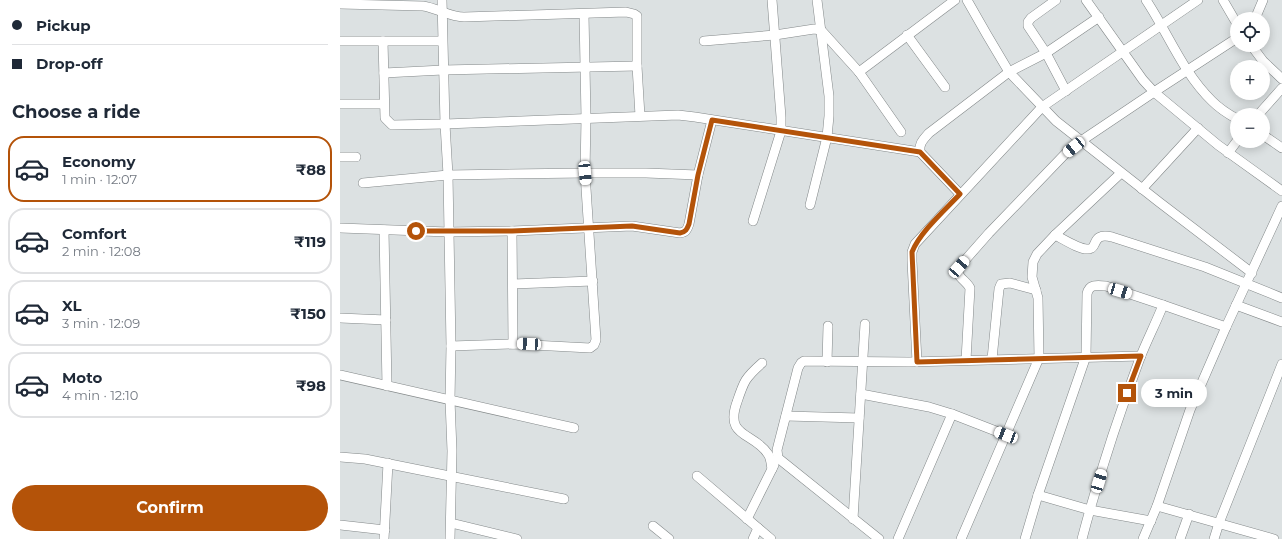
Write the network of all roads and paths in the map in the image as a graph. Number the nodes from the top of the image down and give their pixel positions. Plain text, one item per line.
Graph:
1 (442, 0) edge
2 (772, 0) edge
3 (817, 0) edge
4 (955, 0) edge
5 (967, 0) edge
6 (1056, 0) edge
7 (1086, 0) edge
8 (1146, 0) edge
9 (1198, 0) edge
10 (1223, 0) edge
11 (1263, 0) edge
12 (386, 2) edge
13 (340, 4) edge
14 (442, 11) junction
15 (1230, 12) edge
16 (1258, 12) edge
17 (584, 14) junction
18 (1099, 17) junction
19 (1162, 24) junction
20 (821, 30) junction
21 (775, 35) junction
22 (907, 35) junction
23 (340, 40) edge
24 (383, 41) junction
25 (442, 41) junction
26 (704, 41) dead end
27 (1230, 42) edge
28 (1046, 52) junction
29 (1123, 52) junction
30 (1256, 52) edge
31 (637, 66) junction
32 (584, 67) junction
33 (444, 70) junction
34 (1187, 70) junction
35 (859, 72) junction
36 (1009, 72) junction
37 (384, 73) junction
38 (1282, 79) edge
39 (945, 87) dead end
40 (1282, 88) edge
41 (1066, 91) junction
42 (1154, 92) junction
43 (340, 104) edge
44 (384, 104) junction
45 (1042, 107) junction
46 (1264, 108) edge
47 (1230, 114) edge
48 (640, 116) junction
49 (586, 118) junction
50 (712, 120) junction
51 (445, 124) junction
52 (1198, 128) junction
53 (781, 130) junction
54 (901, 132) dead end
55 (827, 137) junction
56 (1270, 140) edge
57 (1081, 141) junction
58 (1231, 148) edge
59 (1282, 148) edge
60 (920, 152) junction
61 (1228, 152) junction
62 (340, 157) edge
63 (356, 157) dead end
64 (585, 173) junction
65 (1121, 173) junction
66 (448, 175) junction
67 (698, 175) junction
68 (363, 183) dead end
69 (1142, 189) junction
70 (1282, 191) edge
71 (960, 194) junction
72 (810, 205) dead end
73 (1282, 206) edge
74 (753, 220) dead end
75 (340, 228) edge
76 (590, 228) junction
77 (384, 230) junction
78 (512, 231) junction
79 (448, 232) junction
80 (1056, 235) junction
81 (1252, 273) junction
82 (593, 282) junction
83 (512, 284) junction
84 (1246, 284) junction
85 (1036, 290) junction
86 (1282, 298) edge
87 (1163, 305) junction
88 (1236, 306) junction
89 (340, 318) edge
90 (386, 320) junction
91 (1282, 322) edge
92 (865, 324) dead end
93 (828, 326) dead end
94 (1226, 327) junction
95 (513, 344) junction
96 (451, 346) junction
97 (1086, 356) junction
98 (1141, 356) junction
99 (1040, 358) junction
100 (992, 359) junction
101 (966, 360) junction
102 (827, 362) junction
103 (863, 362) junction
104 (917, 362) junction
105 (762, 363) dead end
106 (1282, 364) edge
107 (340, 375) edge
108 (387, 386) junction
109 (861, 394) junction
110 (450, 400) junction
111 (952, 414) junction
112 (786, 416) junction
113 (860, 418) junction
114 (574, 428) dead end
115 (1006, 435) junction
116 (340, 457) edge
117 (778, 458) junction
118 (388, 463) junction
119 (772, 469) junction
120 (452, 476) junction
121 (697, 476) dead end
122 (1038, 495) junction
123 (564, 499) dead end
124 (1157, 506) junction
125 (1090, 510) junction
126 (1189, 514) junction
127 (747, 519) junction
128 (854, 519) junction
129 (1151, 521) junction
130 (451, 523) junction
131 (1219, 523) junction
132 (340, 525) edge
133 (653, 526) dead end
134 (758, 528) junction
135 (384, 535) edge
136 (450, 539) edge
137 (517, 539) edge
138 (669, 539) edge
139 (753, 539) edge
140 (771, 539) edge
141 (879, 539) edge
142 (898, 539) edge
143 (961, 539) edge
144 (1025, 539) edge
145 (1082, 539) edge
146 (1143, 539) edge
147 (1180, 539) edge
148 (1214, 539) edge
149 (1274, 539) edge

1 - 14 street
2 - 21 street
3 - 20 street
4 - 22 street
5 - 36 street
6 - 28 street
7 - 18 street
8 - 19 street
9 - 19 street
10 - 15 street
11 - 16 street
12 - 13 street
12 - 14 street
14 - 17 street
14 - 25 street
17 - 31 street
17 - 32 street
18 - 28 street
18 - 29 street
19 - 29 street
19 - 34 street
20 - 21 street
20 - 35 street
20 - 55 street
21 - 26 street
21 - 53 street
22 - 35 street
22 - 39 street
23 - 24 street
24 - 25 street
24 - 37 street
25 - 33 street
27 - 34 street
28 - 36 street
28 - 41 street
29 - 41 street
29 - 42 street
30 - 38 street
31 - 32 street
31 - 48 street
32 - 33 street
32 - 49 street
33 - 37 street
33 - 51 street
34 - 42 street
34 - 47 street
35 - 54 street
36 - 45 street
36 - 60 street
37 - 44 street
40 - 46 street
41 - 45 street
42 - 52 street
42 - 57 street
43 - 44 street
44 - 51 street
45 - 57 street
45 - 71 street
48 - 49 street
48 - 50 street
49 - 51 street
49 - 64 street
50 - 53 street
50 - 67 street
51 - 66 street
52 - 61 street
52 - 69 street
53 - 55 street
53 - 74 street
55 - 60 street
55 - 72 street
56 - 59 street
57 - 65 street
57 - 101 street
58 - 61 street
60 - 71 street
61 - 70 street
62 - 63 street
64 - 66 street
64 - 67 street
64 - 76 street
65 - 69 street
65 - 80 street
66 - 68 street
66 - 79 street
67 - 76 street
69 - 81 street
71 - 104 street
73 - 81 street
75 - 77 street
76 - 78 street
76 - 82 street
77 - 79 street
77 - 90 street
78 - 79 street
78 - 83 street
79 - 96 street
80 - 84 street
80 - 85 street
81 - 84 street
82 - 83 street
82 - 95 street
83 - 95 street
84 - 86 street
84 - 88 street
85 - 99 street
85 - 100 street
87 - 94 street
87 - 97 street
87 - 98 street
88 - 91 street
88 - 94 street
89 - 90 street
90 - 108 street
92 - 103 street
93 - 102 street
94 - 124 street
95 - 96 street
96 - 110 street
97 - 98 street
97 - 99 street
97 - 122 street
98 - 125 street
99 - 100 street
99 - 115 street
100 - 101 street
101 - 104 street
102 - 103 street
102 - 112 street
103 - 104 street
103 - 109 street
105 - 119 street
106 - 131 street
107 - 108 street
108 - 110 street
109 - 111 street
109 - 113 street
110 - 114 street
110 - 120 street
111 - 115 street
111 - 142 street
112 - 113 street
112 - 117 street
113 - 128 street
115 - 143 street
116 - 118 street
117 - 119 street
117 - 128 street
118 - 120 street
118 - 135 street
119 - 127 street
120 - 123 street
120 - 130 street
121 - 127 street
122 - 125 street
122 - 144 street
124 - 126 street
124 - 129 street
125 - 129 street
125 - 145 street
126 - 131 street
126 - 147 street
127 - 134 street
128 - 141 street
129 - 146 street
130 - 136 street
130 - 137 street
131 - 148 street
131 - 149 street
132 - 135 street
133 - 138 street
134 - 139 street
134 - 140 street

